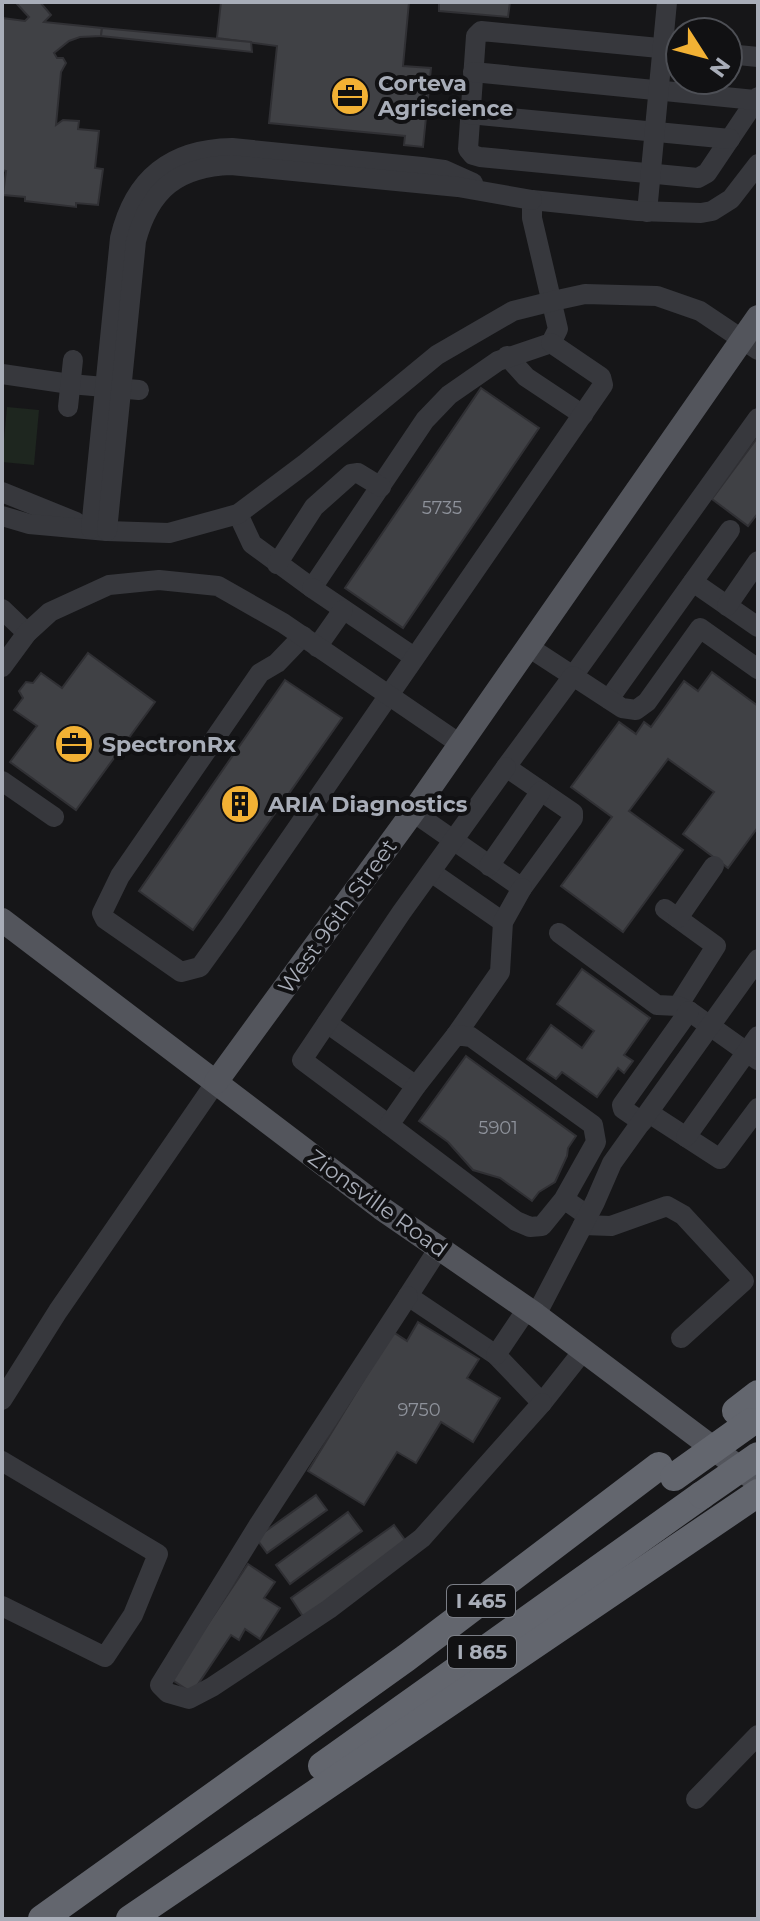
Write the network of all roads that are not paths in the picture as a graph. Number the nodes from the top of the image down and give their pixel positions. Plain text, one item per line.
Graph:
1 (664, 48) edge
2 (664, 71) edge
3 (473, 72) junction
4 (658, 90) junction
5 (757, 98) edge
6 (469, 114) junction
7 (655, 132) junction
8 (730, 139) junction
9 (758, 164) edge
10 (651, 173) junction
11 (532, 200) junction
12 (647, 212) junction
13 (553, 301) junction
14 (758, 317) edge
15 (551, 343) junction
16 (750, 345) edge
17 (507, 356) junction
18 (73, 360) dead end
19 (2, 374) edge
20 (70, 384) junction
21 (122, 389) junction
22 (68, 407) dead end
23 (583, 415) junction
24 (758, 418) edge
25 (381, 487) junction
26 (2, 492) edge
27 (238, 514) junction
28 (2, 516) edge
29 (99, 530) junction
30 (730, 530) dead end
31 (758, 561) edge
32 (277, 564) junction
33 (693, 582) junction
34 (312, 588) junction
35 (727, 606) junction
36 (2, 609) edge
37 (673, 609) junction
38 (343, 610) junction
39 (758, 627) edge
40 (700, 628) junction
41 (27, 633) junction
42 (758, 634) edge
43 (310, 641) junction
44 (527, 646) junction
45 (414, 657) junction
46 (750, 664) edge
47 (2, 667) edge
48 (573, 676) junction
49 (388, 695) junction
50 (609, 699) junction
51 (460, 744) junction
52 (506, 767) junction
53 (2, 781) edge
54 (541, 791) junction
55 (413, 812) junction
56 (54, 817) dead end
57 (454, 841) junction
58 (489, 866) junction
59 (714, 866) dead end
60 (431, 872) junction
61 (522, 888) junction
62 (2, 920) edge
63 (503, 922) junction
64 (559, 933) dead end
65 (758, 959) edge
66 (683, 1008) junction
67 (327, 1023) junction
68 (710, 1026) junction
69 (456, 1035) junction
70 (754, 1049) edge
71 (216, 1082) junction
72 (416, 1086) junction
73 (758, 1108) edge
74 (646, 1117) junction
75 (389, 1125) junction
76 (686, 1137) junction
77 (564, 1199) junction
78 (586, 1220) junction
79 (439, 1248) junction
80 (408, 1296) junction
81 (531, 1312) junction
82 (681, 1338) dead end
83 (583, 1351) junction
84 (496, 1355) junction
85 (2, 1400) edge
86 (542, 1403) junction
87 (751, 1411) edge
88 (758, 1456) edge
89 (2, 1462) edge
90 (758, 1482) edge
91 (758, 1493) edge
92 (2, 1606) edge
93 (758, 1735) edge
94 (696, 1799) dead end
95 (273, 1812) junction
96 (170, 1884) junction
97 (42, 1919) edge
98 (111, 1919) edge
99 (130, 1919) edge

1 - 3 street
2 - 4 street
3 - 4 street
3 - 6 street
4 - 5 street
4 - 7 street
5 - 8 street
6 - 7 street
6 - 10 street
7 - 8 street
7 - 10 street
8 - 10 street
9 - 12 street
10 - 12 street
11 - 12 street
11 - 13 street
11 - 21 street
13 - 15 street
13 - 16 street
13 - 27 street
14 - 16 main road, West 96th Street
15 - 17 street
15 - 23 street
16 - 44 main road, West 96th Street
17 - 23 street
17 - 25 street
18 - 20 street
19 - 20 street
20 - 21 street
20 - 22 street
21 - 29 street
23 - 45 street
24 - 48 street
25 - 32 street
25 - 34 street
26 - 29 street
27 - 29 street
27 - 32 street
28 - 29 street
30 - 33 street
31 - 35 street
32 - 34 street
33 - 35 street
33 - 37 street
34 - 38 street
35 - 39 street
36 - 41 street
37 - 40 street
37 - 50 street
38 - 43 street
38 - 45 street
40 - 46 street
40 - 50 street
41 - 43 street
41 - 47 street
42 - 46 street
43 - 49 street
43 - 49 street
44 - 48 street
44 - 51 main road, West 96th Street
45 - 49 street
48 - 50 street
48 - 52 street
49 - 51 street
51 - 55 main road, West 96th Street
52 - 54 street
52 - 57 street
53 - 56 street
54 - 58 street
54 - 61 street
55 - 57 street
55 - 71 main road, West 96th Street
57 - 58 street
57 - 60 street
58 - 61 street
59 - 66 street
60 - 63 street
60 - 67 street
61 - 63 street
62 - 71 main road, Zionsville Road
63 - 69 street
64 - 66 street
65 - 68 street
66 - 68 street
66 - 74 street
67 - 72 street
67 - 75 street
68 - 70 street
68 - 74 street
69 - 72 street
69 - 77 street
70 - 76 street
71 - 79 main road, Zionsville Road
71 - 85 street, West 96th Street
72 - 75 street
73 - 76 street
74 - 76 street
74 - 78 street
75 - 77 street
77 - 78 street
78 - 81 street
78 - 82 street
79 - 80 street
79 - 81 main road, Zionsville Road
80 - 84 street
80 - 86 street
81 - 83 main road, Zionsville Road
81 - 84 street
83 - 86 street
83 - 90 main road, Zionsville Road
84 - 86 street
87 - 97 highway, I 465
88 - 95 highway, I 865, bridge
89 - 92 street
91 - 95 highway
93 - 94 street
95 - 96 highway, I 865
96 - 98 highway, I 865
96 - 99 highway

